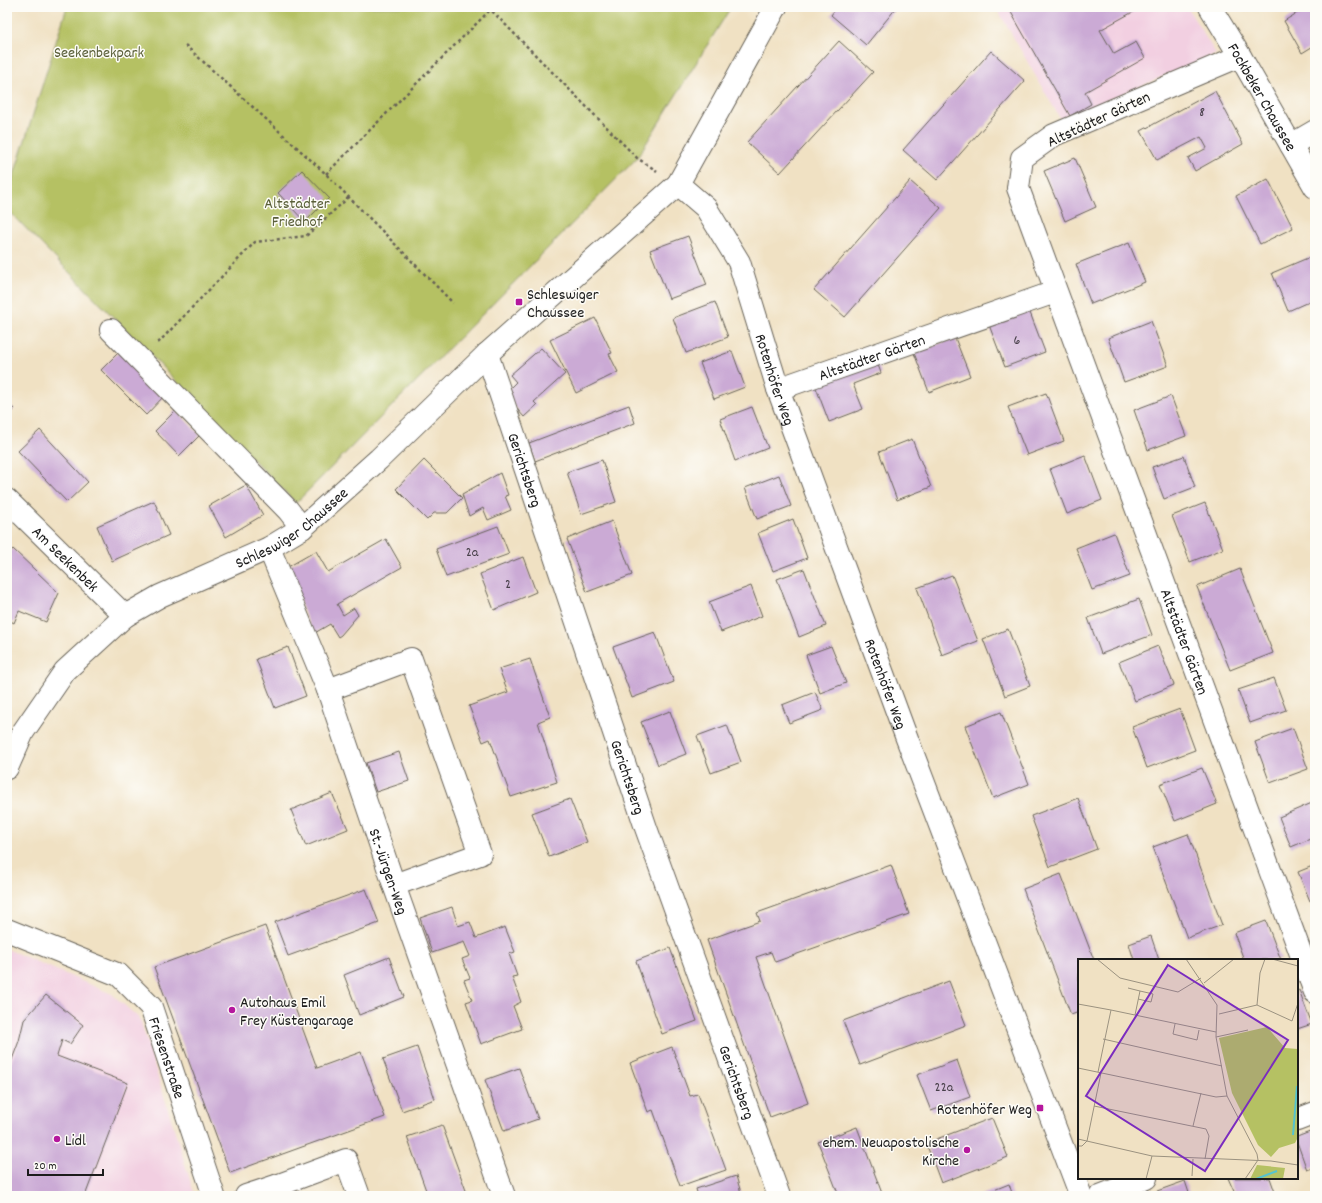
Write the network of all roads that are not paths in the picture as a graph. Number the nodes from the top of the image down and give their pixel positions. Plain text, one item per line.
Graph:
1 (776, 7) edge
2 (1210, 7) edge
3 (1240, 56) junction
4 (1315, 131) edge
5 (1291, 145) junction
6 (678, 184) junction
7 (1315, 187) edge
8 (1055, 292) junction
9 (111, 330) dead end
10 (487, 354) junction
11 (778, 389) junction
12 (7, 500) edge
13 (302, 528) junction
14 (269, 548) junction
15 (125, 616) junction
16 (328, 690) junction
17 (7, 768) edge
18 (394, 886) junction
19 (7, 930) edge
20 (1315, 992) edge
21 (1315, 1113) edge
22 (1298, 1120) edge
23 (1143, 1179) edge
24 (281, 1190) edge
25 (214, 1196) edge
26 (246, 1196) edge
27 (359, 1196) edge
28 (504, 1196) edge
29 (779, 1196) edge
30 (1080, 1196) edge
31 (1100, 1196) edge

1 - 6 street, Schleswiger Chaussee
2 - 3 street, Fockbeker Chaussee
3 - 5 street, Fockbeker Chaussee
3 - 8 street, Altstädter Gärten
4 - 5 street
5 - 7 street, Fockbeker Chaussee
6 - 10 street, Schleswiger Chaussee
6 - 11 street, Rotenhöfer Weg
8 - 11 street, Altstädter Gärten
8 - 20 street, Altstädter Gärten
9 - 13 street
10 - 13 street, Schleswiger Chaussee
10 - 29 street, Gerichtsberg
11 - 30 street, Rotenhöfer Weg
12 - 15 street, Am Seekenbek
13 - 14 street, Schleswiger Chaussee
14 - 15 street, Schleswiger Chaussee
14 - 16 street, St.-Jürgen-Weg
15 - 17 street, Schleswiger Chaussee
16 - 18 street, St.-Jürgen-Weg
16 - 18 street
18 - 28 street, St.-Jürgen-Weg
19 - 25 street, Friesenstraße
21 - 22 street
23 - 31 street
24 - 26 street
24 - 27 street

